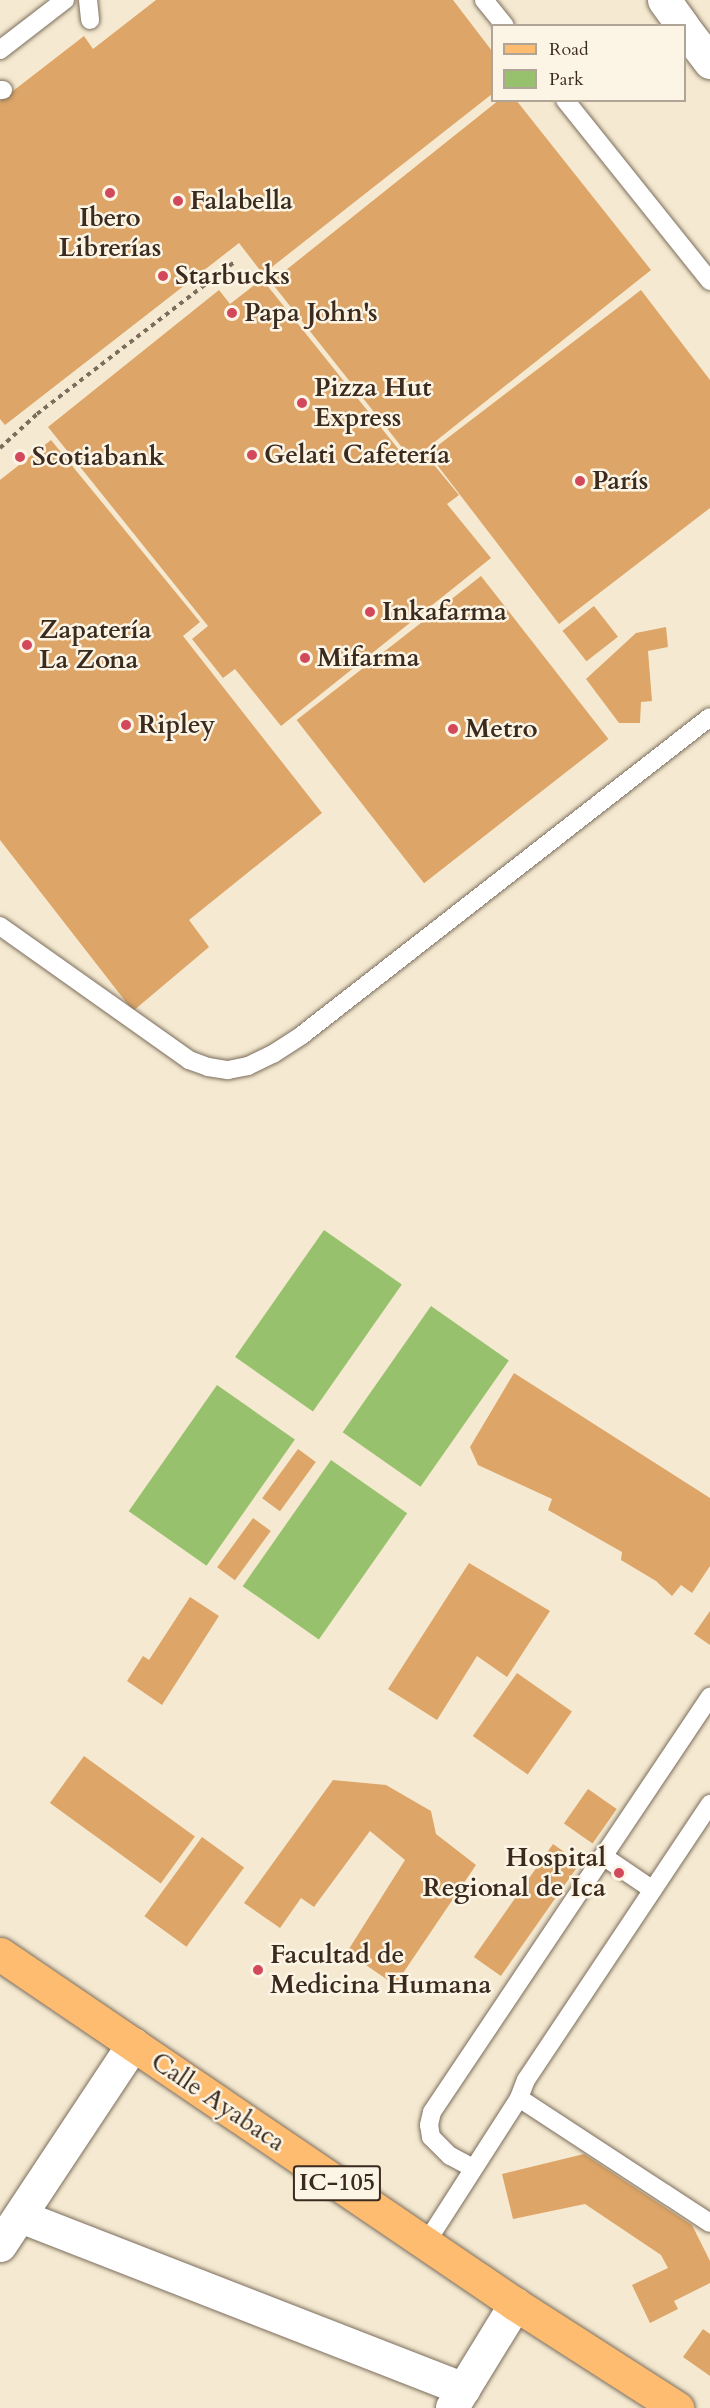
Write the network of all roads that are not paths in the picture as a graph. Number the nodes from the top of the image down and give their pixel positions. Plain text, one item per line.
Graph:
1 (65, 0) edge
2 (88, 0) edge
3 (484, 0) edge
4 (664, 0) edge
5 (90, 21) dead end
6 (503, 24) edge
7 (682, 24) edge
8 (686, 30) edge
9 (0, 50) edge
10 (710, 62) edge
11 (567, 102) edge
12 (710, 280) edge
13 (710, 717) edge
14 (0, 926) edge
15 (710, 1697) edge
16 (710, 1804) edge
17 (603, 1856) junction
18 (653, 1890) junction
19 (0, 1954) edge
20 (132, 2044) junction
21 (519, 2098) junction
22 (474, 2169) junction
23 (20, 2216) junction
24 (710, 2223) edge
25 (426, 2243) junction
26 (0, 2245) edge
27 (515, 2304) junction
28 (457, 2399) edge
29 (677, 2408) edge

1 - 9 lane
2 - 5 lane
3 - 6 lane
4 - 7 street
8 - 10 street
11 - 12 lane
13 - 14 lane
15 - 17 lane
16 - 18 lane
17 - 18 lane
17 - 22 lane
18 - 21 lane
19 - 20 main road, Calle Ayabaca / IC-105
20 - 23 street
20 - 25 main road, Calle Ayabaca / IC-105
21 - 22 lane
21 - 24 lane
22 - 25 lane
23 - 26 street
23 - 28 street
25 - 27 main road, Calle Ayabaca / IC-105
27 - 28 street
27 - 29 main road, Calle Ayabaca / IC-105

